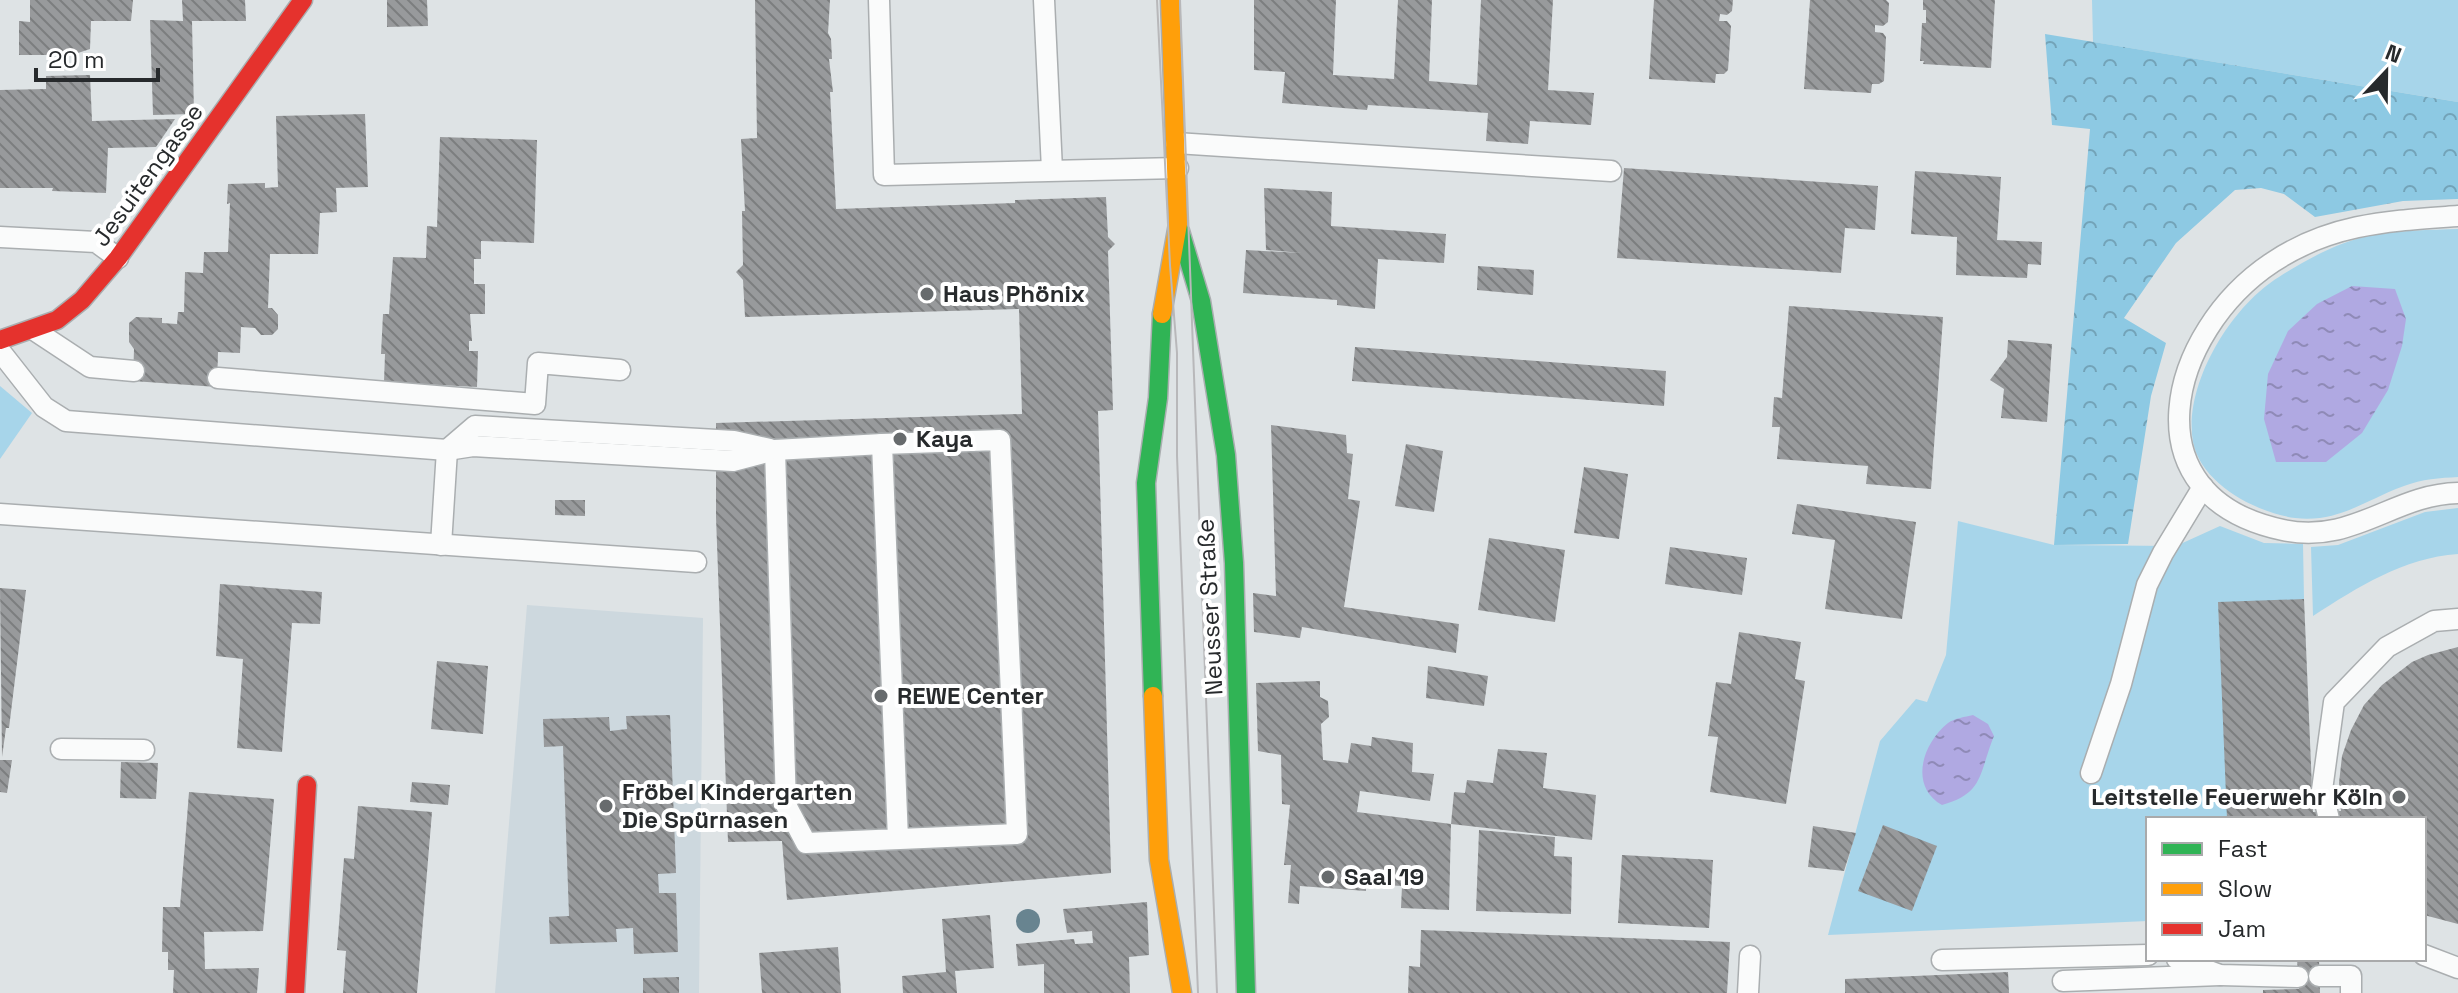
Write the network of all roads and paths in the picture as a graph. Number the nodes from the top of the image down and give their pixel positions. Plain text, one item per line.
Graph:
1 (303, 0) edge
2 (879, 0) edge
3 (1044, 0) edge
4 (1170, 0) edge
5 (1176, 143) junction
6 (1178, 168) junction
7 (1052, 170) junction
8 (1611, 171) dead end
9 (2458, 216) edge
10 (1178, 224) junction
11 (0, 237) edge
12 (118, 258) junction
13 (34, 330) junction
14 (0, 340) edge
15 (0, 351) edge
16 (620, 370) dead end
17 (134, 371) dead end
18 (218, 378) dead end
19 (882, 444) junction
20 (447, 450) junction
21 (775, 450) junction
22 (2203, 487) junction
23 (2458, 493) edge
24 (0, 514) edge
25 (441, 545) junction
26 (696, 562) dead end
27 (2458, 619) edge
28 (61, 749) dead end
29 (144, 750) dead end
30 (2091, 773) dead end
31 (307, 785) dead end
32 (2329, 817) edge
33 (898, 839) junction
34 (2146, 955) edge
35 (1750, 956) dead end
36 (2426, 956) edge
37 (1942, 960) dead end
38 (2182, 961) edge
39 (2458, 968) edge
40 (2220, 975) junction
41 (2319, 976) dead end
42 (2298, 977) dead end
43 (2063, 981) dead end
44 (295, 993) edge
45 (1182, 993) edge
46 (1246, 993) edge
47 (1748, 993) edge
48 (2351, 993) edge

1 - 12 main road, Jesuitengasse
2 - 7 lane
3 - 7 lane
4 - 5 main road, Neusser Straße
5 - 6 main road, Neusser Straße
5 - 8 lane
6 - 7 lane
6 - 10 main road, Neusser Straße
9 - 22 lane
10 - 45 main road, Neusser Straße
10 - 46 main road, Neusser Straße
11 - 12 lane
12 - 13 main road, Jesuitengasse
13 - 14 main road, Jesuitengasse
13 - 17 lane
15 - 20 lane
16 - 18 lane
19 - 21 lane
19 - 33 lane
19 - 33 lane
20 - 21 lane
20 - 25 lane
21 - 33 lane
22 - 23 lane
22 - 30 lane
24 - 25 lane
25 - 26 lane
27 - 32 lane
28 - 29 lane
31 - 44 main road
34 - 37 lane
35 - 47 lane
36 - 39 lane
38 - 40 lane
40 - 42 lane
40 - 43 lane
41 - 48 lane

